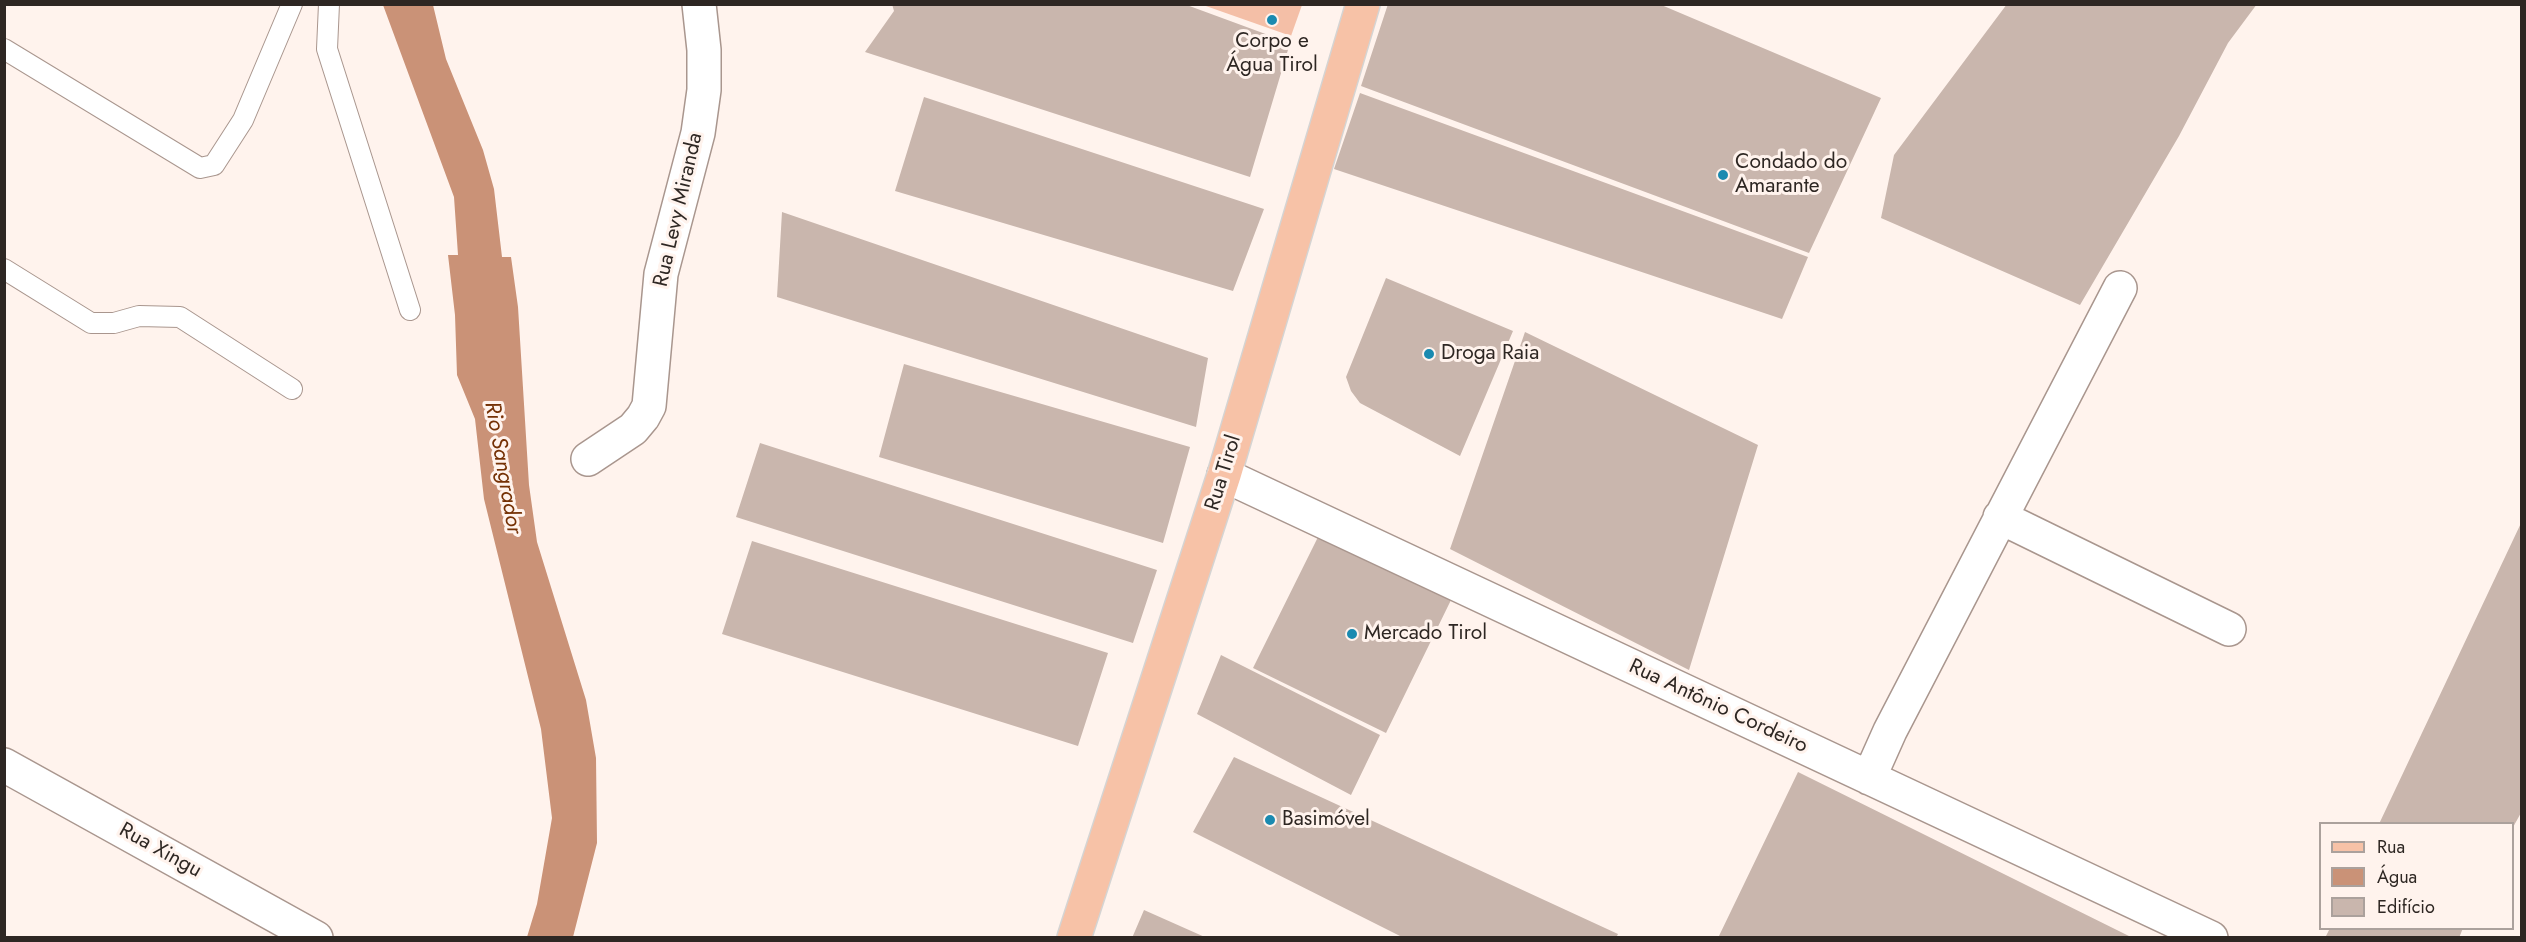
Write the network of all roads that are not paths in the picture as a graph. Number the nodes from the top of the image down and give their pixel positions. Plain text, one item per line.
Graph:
1 (292, 4) edge
2 (329, 4) edge
3 (699, 4) edge
4 (1363, 4) edge
5 (4, 49) edge
6 (4, 269) edge
7 (2120, 288) dead end
8 (410, 310) dead end
9 (292, 389) dead end
10 (588, 459) dead end
11 (1224, 475) junction
12 (2000, 517) junction
13 (2229, 629) dead end
14 (4, 765) edge
15 (1869, 778) junction
16 (316, 938) edge
17 (1074, 938) edge
18 (2211, 938) edge

1 - 5 lane
2 - 8 lane
3 - 10 street, Rua Levy Miranda
4 - 11 main road, Rua Tirol
6 - 9 lane
7 - 12 street
11 - 15 street, Rua Antônio Cordeiro
11 - 17 main road, Rua Tirol
12 - 13 street
12 - 15 street
14 - 16 street, Rua Xingu
15 - 18 street, Rua Antônio Cordeiro

